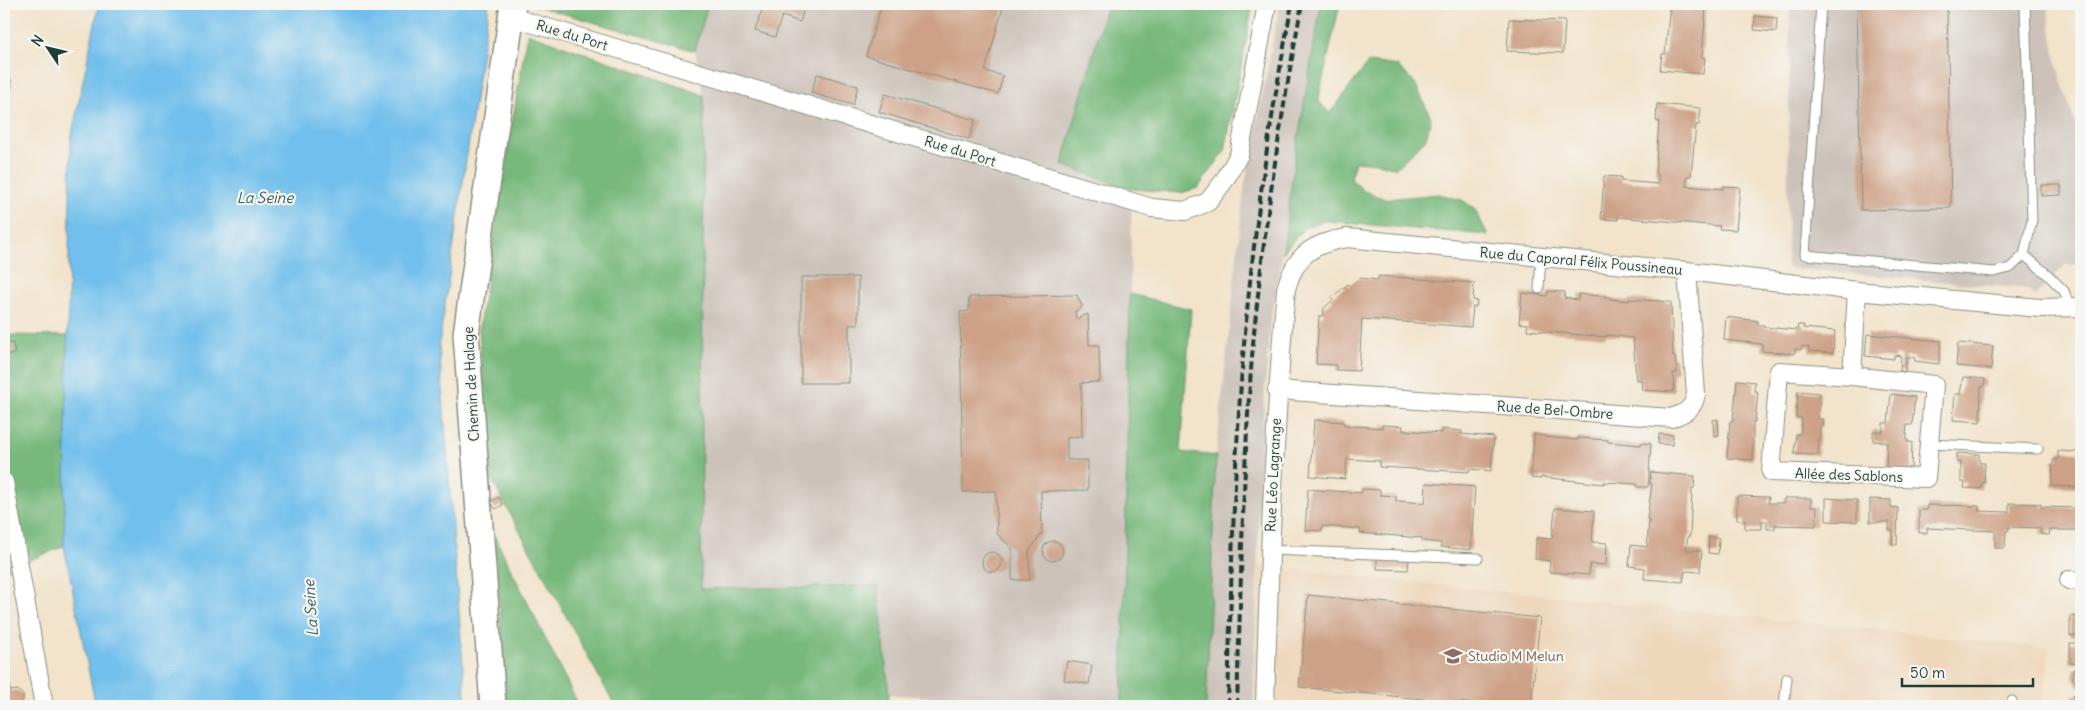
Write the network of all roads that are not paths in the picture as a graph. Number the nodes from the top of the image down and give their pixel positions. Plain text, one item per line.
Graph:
1 (1266, 4) edge
2 (1821, 4) edge
3 (2025, 4) edge
4 (512, 10) edge
5 (1307, 252) joint
6 (2024, 255) junction
7 (1541, 257) junction
8 (1687, 271) junction
9 (1539, 288) dead end
10 (1857, 292) junction
11 (2076, 307) edge
12 (1852, 376) junction
13 (1277, 390) junction
14 (1929, 444) junction
15 (2038, 449) dead end
16 (4, 482) edge
17 (1269, 550) junction
18 (1478, 558) dead end
19 (1787, 678) dead end
20 (44, 706) edge
21 (493, 706) edge
22 (1265, 706) edge
23 (1784, 706) edge

1 - 4 street, Rue du Port
2 - 6 lane
3 - 6 lane
4 - 21 street, Chemin de Halage
5 - 7 street, Rue du Caporal Félix Poussineau
5 - 13 street, Rue Léo Lagrange
6 - 11 lane
7 - 8 street, Rue du Caporal Félix Poussineau
7 - 9 lane
8 - 10 street, Rue du Caporal Félix Poussineau
8 - 13 street, Rue de Bel-Ombre
10 - 11 street, Rue du Caporal Félix Poussineau
10 - 12 street
12 - 14 street, Allée des Sablons
12 - 14 street, Allée des Sablons
13 - 17 street, Rue Léo Lagrange
14 - 15 lane
16 - 20 street
17 - 18 lane
17 - 22 street, Rue Léo Lagrange
19 - 23 lane

